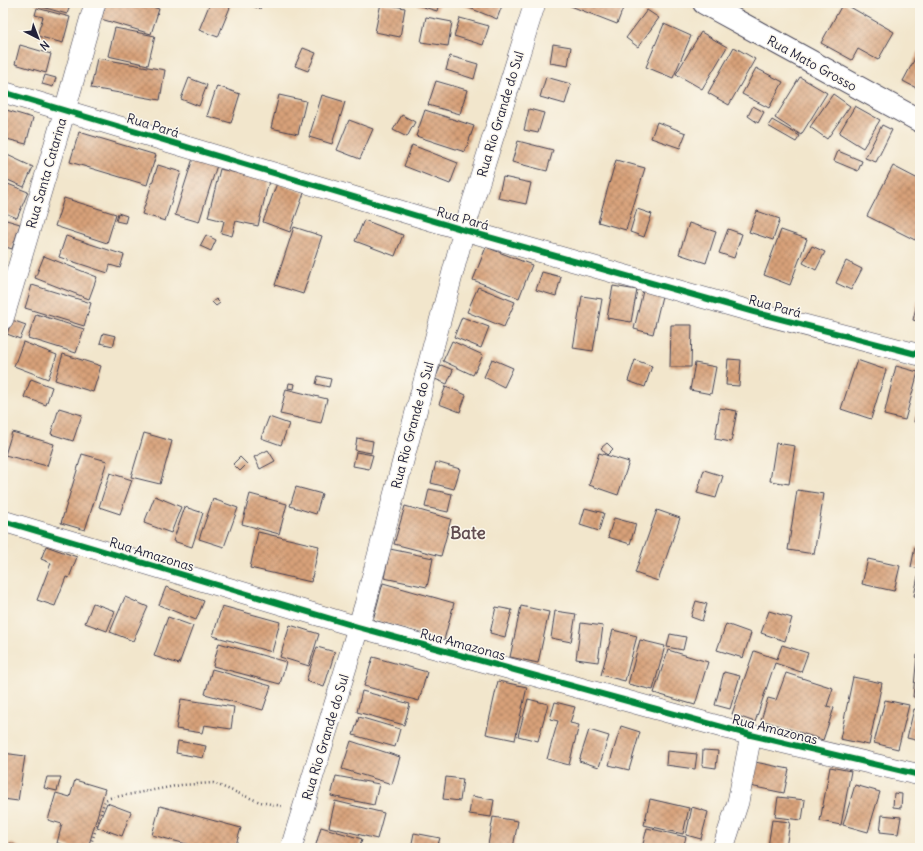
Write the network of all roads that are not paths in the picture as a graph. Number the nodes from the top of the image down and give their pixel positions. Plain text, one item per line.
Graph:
1 (94, 3) edge
2 (535, 3) edge
3 (704, 3) edge
4 (3, 92) edge
5 (64, 110) junction
6 (920, 122) edge
7 (464, 230) junction
8 (3, 319) edge
9 (920, 355) edge
10 (3, 521) edge
11 (358, 627) junction
12 (751, 735) junction
13 (920, 775) edge
14 (291, 848) edge
15 (723, 848) edge

1 - 5 street, Rua Santa Catarina
2 - 7 street, Rua Rio Grande do Sul
3 - 6 street, Rua Mato Grosso
4 - 5 street, Rua Pará
5 - 7 street, Rua Pará
5 - 8 street, Rua Santa Catarina
7 - 9 street, Rua Pará
7 - 11 street, Rua Rio Grande do Sul
10 - 11 street, Rua Amazonas
11 - 12 street, Rua Amazonas
11 - 14 street, Rua Rio Grande do Sul
12 - 13 street, Rua Amazonas
12 - 15 street

